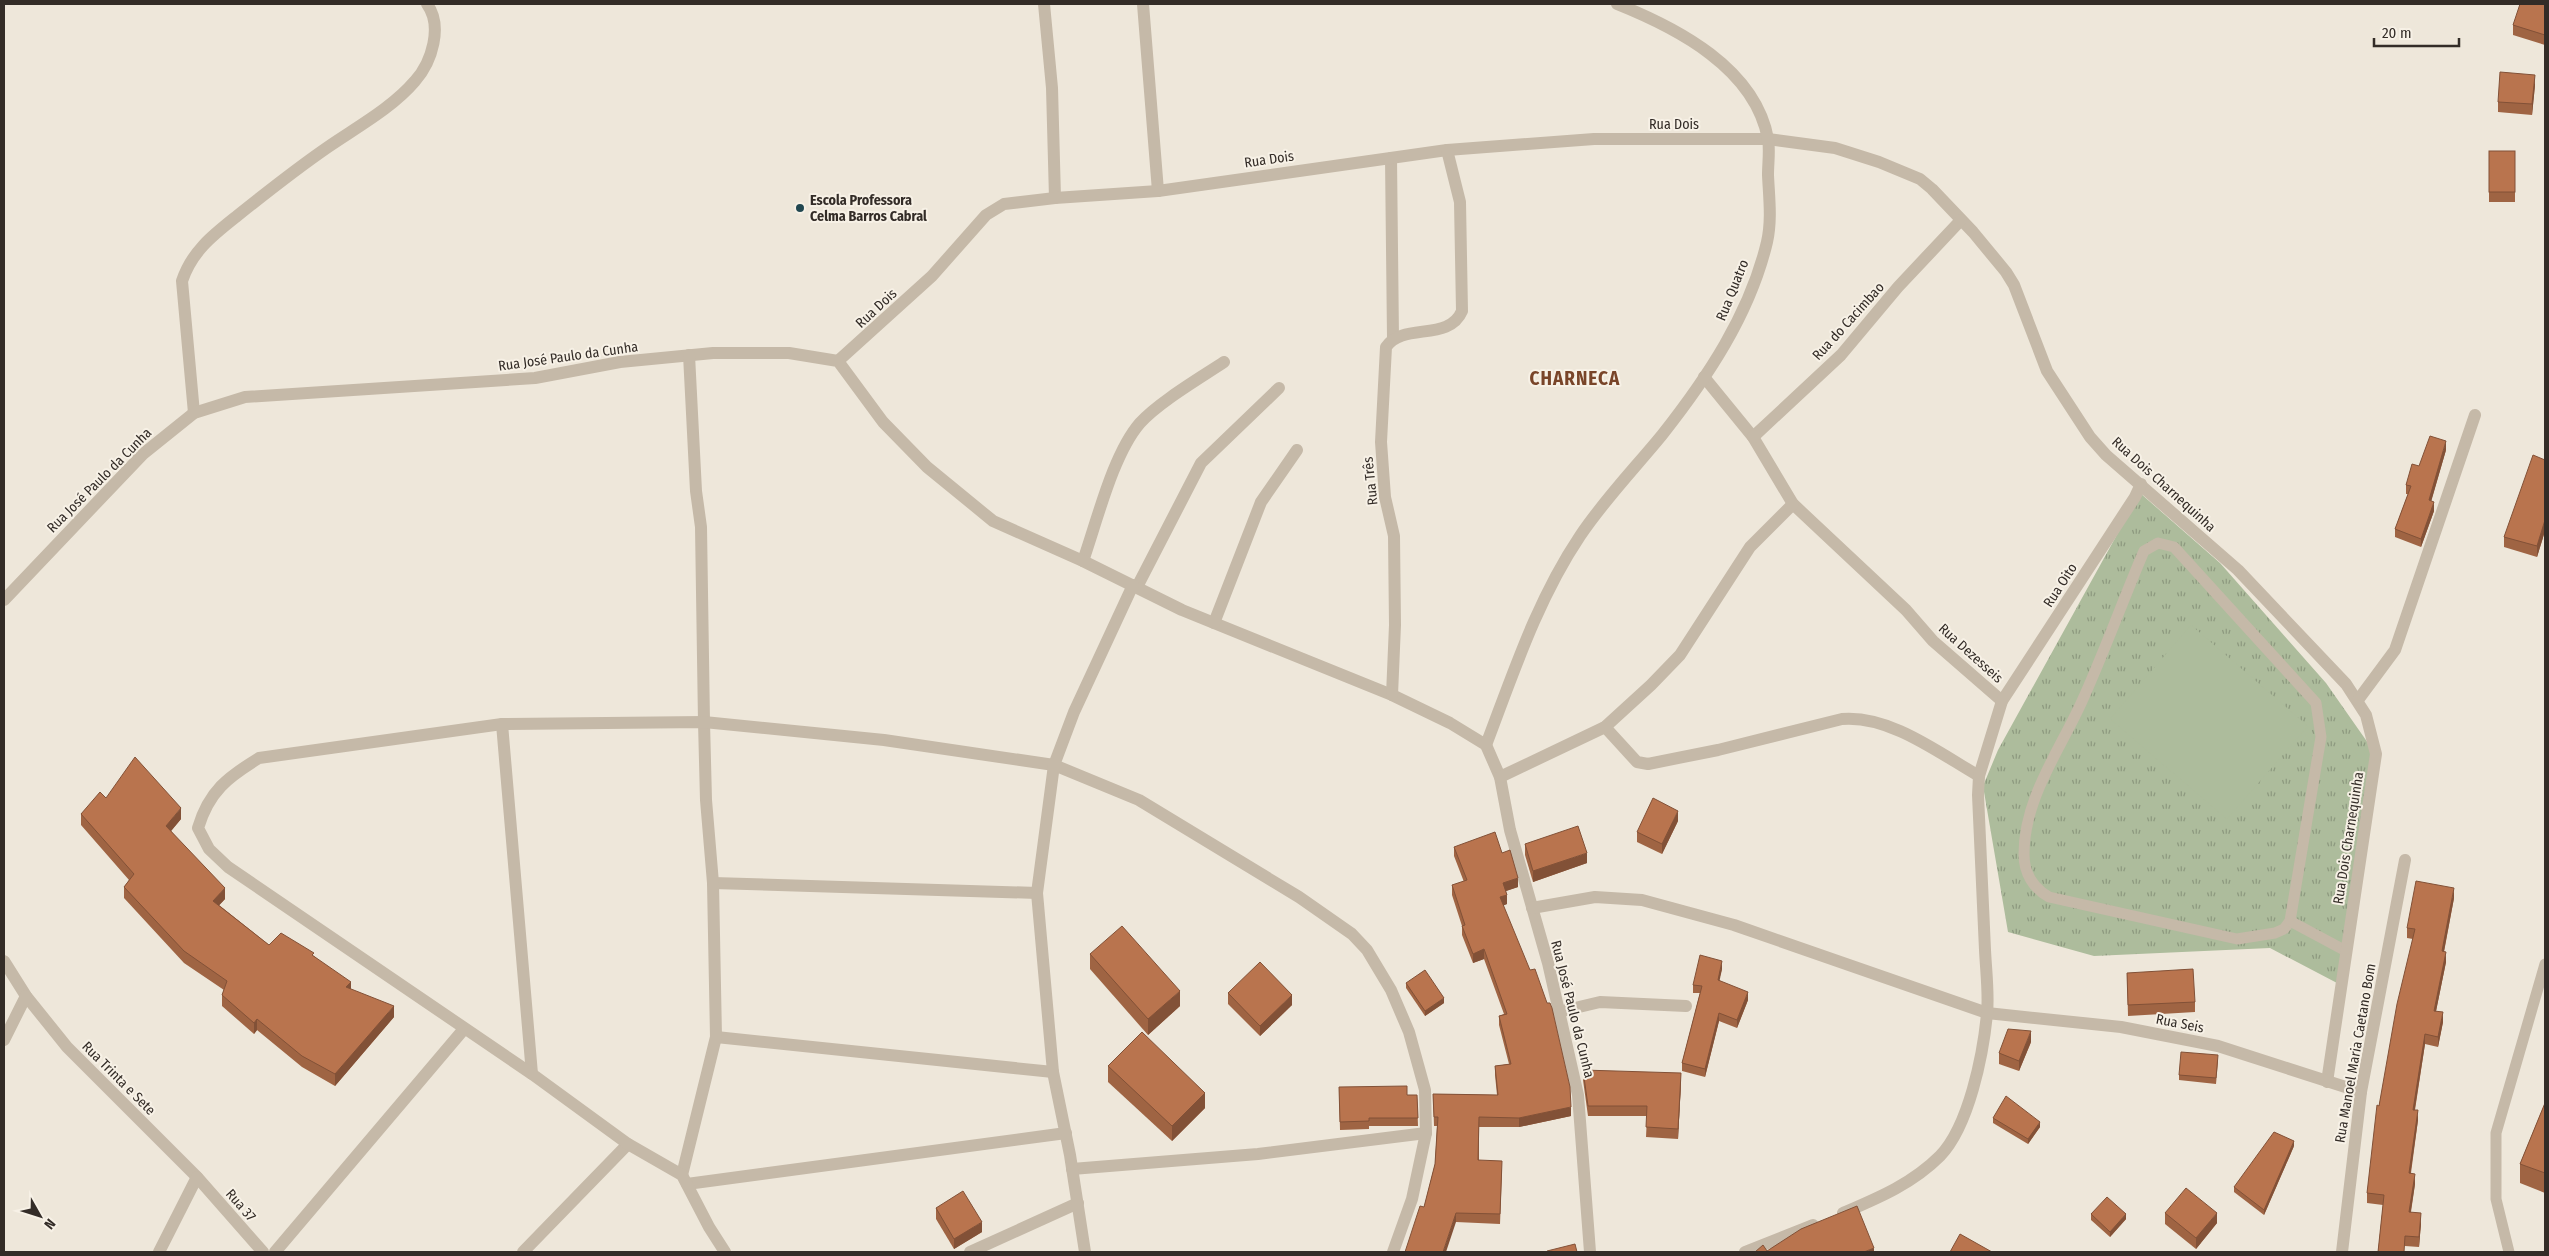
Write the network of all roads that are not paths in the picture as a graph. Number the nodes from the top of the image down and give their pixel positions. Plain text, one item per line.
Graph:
1 (427, 4) edge
2 (1044, 4) edge
3 (1143, 4) edge
4 (1617, 4) edge
5 (1768, 138) junction
6 (1447, 150) junction
7 (1391, 158) junction
8 (1158, 191) junction
9 (1055, 198) junction
10 (1961, 220) junction
11 (1393, 338) junction
12 (690, 356) junction
13 (838, 361) junction
14 (1224, 362) dead end
15 (1704, 377) junction
16 (1279, 388) dead end
17 (194, 413) junction
18 (2474, 415) dead end
19 (1753, 437) junction
20 (1297, 450) dead end
21 (2141, 484) junction
22 (1793, 504) junction
23 (1083, 561) junction
24 (1135, 586) junction
25 (4, 600) edge
26 (1214, 623) junction
27 (1392, 695) junction
28 (2358, 700) junction
29 (2002, 701) junction
30 (704, 722) junction
31 (502, 724) junction
32 (1605, 726) junction
33 (1486, 745) junction
34 (1054, 765) junction
35 (1979, 776) junction
36 (1500, 777) junction
37 (2405, 860) dead end
38 (713, 883) junction
39 (1037, 893) junction
40 (1532, 908) junction
41 (2290, 920) junction
42 (2346, 951) junction
43 (4, 961) edge
44 (2545, 964) edge
45 (26, 996) junction
46 (1686, 1006) dead end
47 (1558, 1012) junction
48 (1987, 1013) junction
49 (464, 1029) junction
50 (716, 1037) junction
51 (4, 1040) edge
52 (1053, 1072) junction
53 (532, 1074) junction
54 (2327, 1082) junction
55 (2361, 1092) junction
56 (1066, 1133) junction
57 (1426, 1133) junction
58 (628, 1144) junction
59 (1072, 1170) junction
60 (197, 1176) junction
61 (685, 1179) junction
62 (1078, 1203) junction
63 (159, 1252) edge
64 (263, 1252) edge
65 (275, 1252) edge
66 (523, 1252) edge
67 (726, 1252) edge
68 (970, 1252) edge
69 (1085, 1252) edge
70 (1392, 1252) edge
71 (1590, 1252) edge
72 (1745, 1252) edge
73 (2342, 1252) edge
74 (2509, 1252) edge

1 - 17 street
2 - 9 street
3 - 8 street
4 - 5 street
5 - 6 street, Rua Dois
5 - 10 street, Rua Dois Charnequinha
5 - 15 street, Rua Quatro
6 - 7 street, Rua Dois
6 - 11 street
7 - 8 street, Rua Dois
7 - 11 street, Rua Três
8 - 9 street, Rua Dois
9 - 13 street, Rua Dois
10 - 19 street, Rua do Cacimbao
10 - 21 street, Rua Dois Charnequinha
11 - 27 street, Rua Três
12 - 13 street, Rua José Paulo da Cunha
12 - 17 street, Rua José Paulo da Cunha
12 - 30 street
13 - 23 street
14 - 23 street
15 - 19 street, Rua Dezesseis
15 - 33 street, Rua Quatro
16 - 24 street
17 - 25 street, Rua José Paulo da Cunha
18 - 28 street
19 - 22 street, Rua Dezesseis
20 - 26 street
21 - 28 street, Rua Dois Charnequinha
21 - 29 street, Rua Oito
22 - 29 street, Rua Dezesseis
22 - 32 street
23 - 24 street
24 - 26 street
24 - 34 street
26 - 27 street
27 - 33 street
28 - 42 street, Rua Dois Charnequinha
29 - 35 street, Rua Dezesseis
30 - 31 street
30 - 34 street
30 - 38 street
31 - 49 street
31 - 53 street
32 - 35 street
32 - 36 street
33 - 36 street, Rua José Paulo da Cunha
34 - 39 street
34 - 57 street
35 - 48 street, Rua Dezesseis
36 - 40 street, Rua José Paulo da Cunha
37 - 55 street, Rua Manoel Maria Caetano Bom
38 - 39 street
38 - 50 street
39 - 52 street
40 - 47 street, Rua José Paulo da Cunha
40 - 48 street, Rua Seis
41 - 41 lane
41 - 42 lane
42 - 54 street, Rua Dois Charnequinha
43 - 45 street
44 - 74 lane
45 - 51 street
45 - 60 street, Rua Trinta e Sete
46 - 47 street
47 - 71 street, Rua José Paulo da Cunha
48 - 54 street, Rua Seis
48 - 72 street, Rua Dezesseis
49 - 53 street
49 - 65 street
50 - 52 street
50 - 61 street
52 - 56 street
53 - 58 street
54 - 55 street, Rua Seis
55 - 73 street, Rua Manoel Maria Caetano Bom
56 - 59 street
56 - 61 street
57 - 59 street
57 - 70 street
58 - 61 street
58 - 66 street
59 - 62 street
60 - 63 street
60 - 64 street, Rua 37
61 - 67 street
62 - 68 street
62 - 69 street

